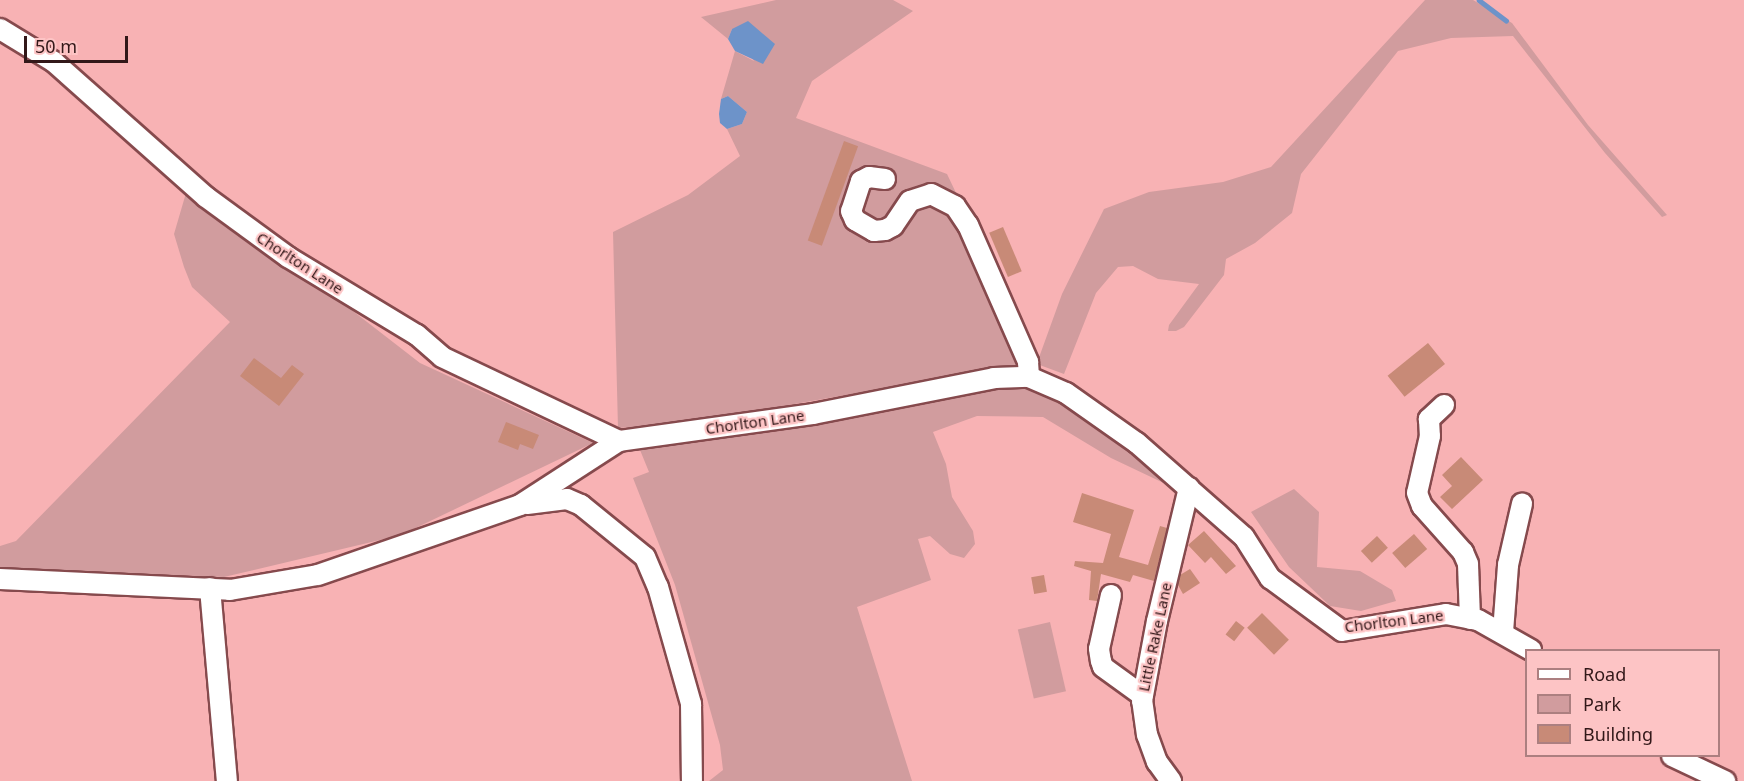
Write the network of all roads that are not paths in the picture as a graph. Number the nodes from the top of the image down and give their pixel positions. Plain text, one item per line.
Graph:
1 (0, 29) edge
2 (885, 179) dead end
3 (1029, 377) junction
4 (1443, 405) dead end
5 (619, 441) junction
6 (1189, 488) junction
7 (1522, 504) dead end
8 (520, 505) junction
9 (0, 579) edge
10 (210, 588) junction
11 (1111, 595) dead end
12 (1470, 619) junction
13 (1503, 632) junction
14 (1528, 649) edge
15 (1143, 696) junction
16 (1674, 757) edge
17 (227, 781) edge
18 (692, 781) edge
19 (1171, 781) edge
20 (1725, 781) edge

1 - 5 street, Chorlton Lane
2 - 3 street
3 - 5 street, Chorlton Lane
3 - 6 street, Chorlton Lane
4 - 12 street
5 - 8 street
6 - 12 street, Chorlton Lane
6 - 15 street, Little Rake Lane
7 - 13 street
8 - 10 street
8 - 18 street
9 - 10 street
10 - 17 street
11 - 15 street
12 - 13 street, Chorlton Lane
13 - 14 street, Chorlton Lane
15 - 19 street, Little Rake Lane
16 - 20 street

